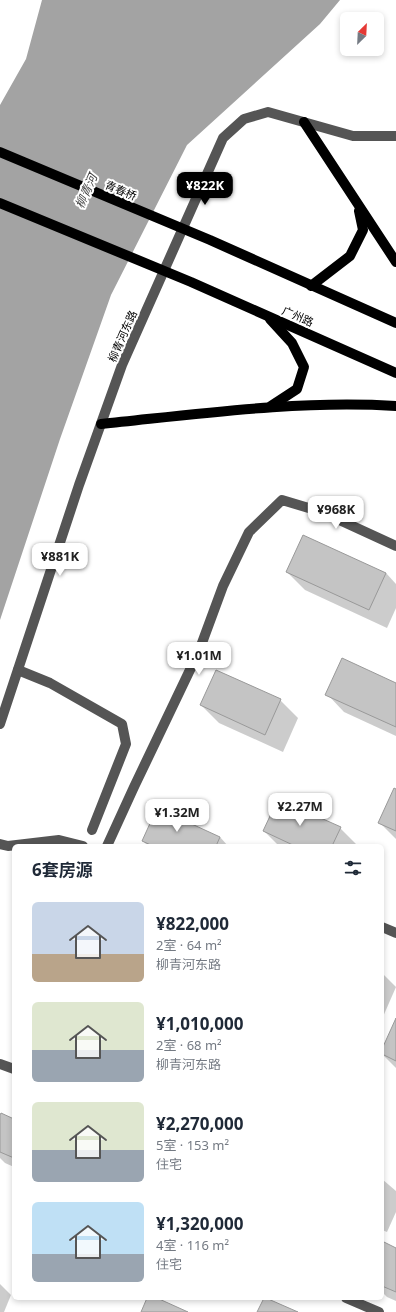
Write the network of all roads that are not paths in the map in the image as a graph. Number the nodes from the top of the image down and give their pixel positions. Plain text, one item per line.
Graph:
1 (304, 122) junction
2 (396, 136) edge
3 (0, 152) edge
4 (0, 203) edge
5 (358, 205) junction
6 (396, 262) edge
7 (311, 286) junction
8 (267, 316) junction
9 (396, 323) edge
10 (396, 373) edge
11 (396, 406) edge
12 (269, 407) junction
13 (101, 424) junction
14 (396, 546) edge
15 (18, 670) junction
16 (0, 724) edge
17 (92, 830) dead end
18 (0, 844) edge
19 (25, 844) edge
20 (75, 844) edge
21 (108, 844) edge
22 (12, 846) edge
23 (384, 928) edge
24 (396, 933) edge
25 (0, 1064) edge
26 (12, 1068) edge
27 (351, 1300) edge
28 (380, 1312) edge

1 - 2 street, 柳青河东路
1 - 5 main road
1 - 13 street, 柳青河东路
3 - 7 main road, 青春桥
4 - 8 main road, 广州路
5 - 6 main road
5 - 7 main road
7 - 9 main road
8 - 10 main road, 广州路
8 - 12 main road
11 - 12 main road
12 - 13 main road
13 - 15 street, 柳青河东路
14 - 21 street
15 - 16 street, 柳青河东路
15 - 17 street
18 - 22 street
19 - 20 street
23 - 24 street
25 - 26 street
27 - 28 street

